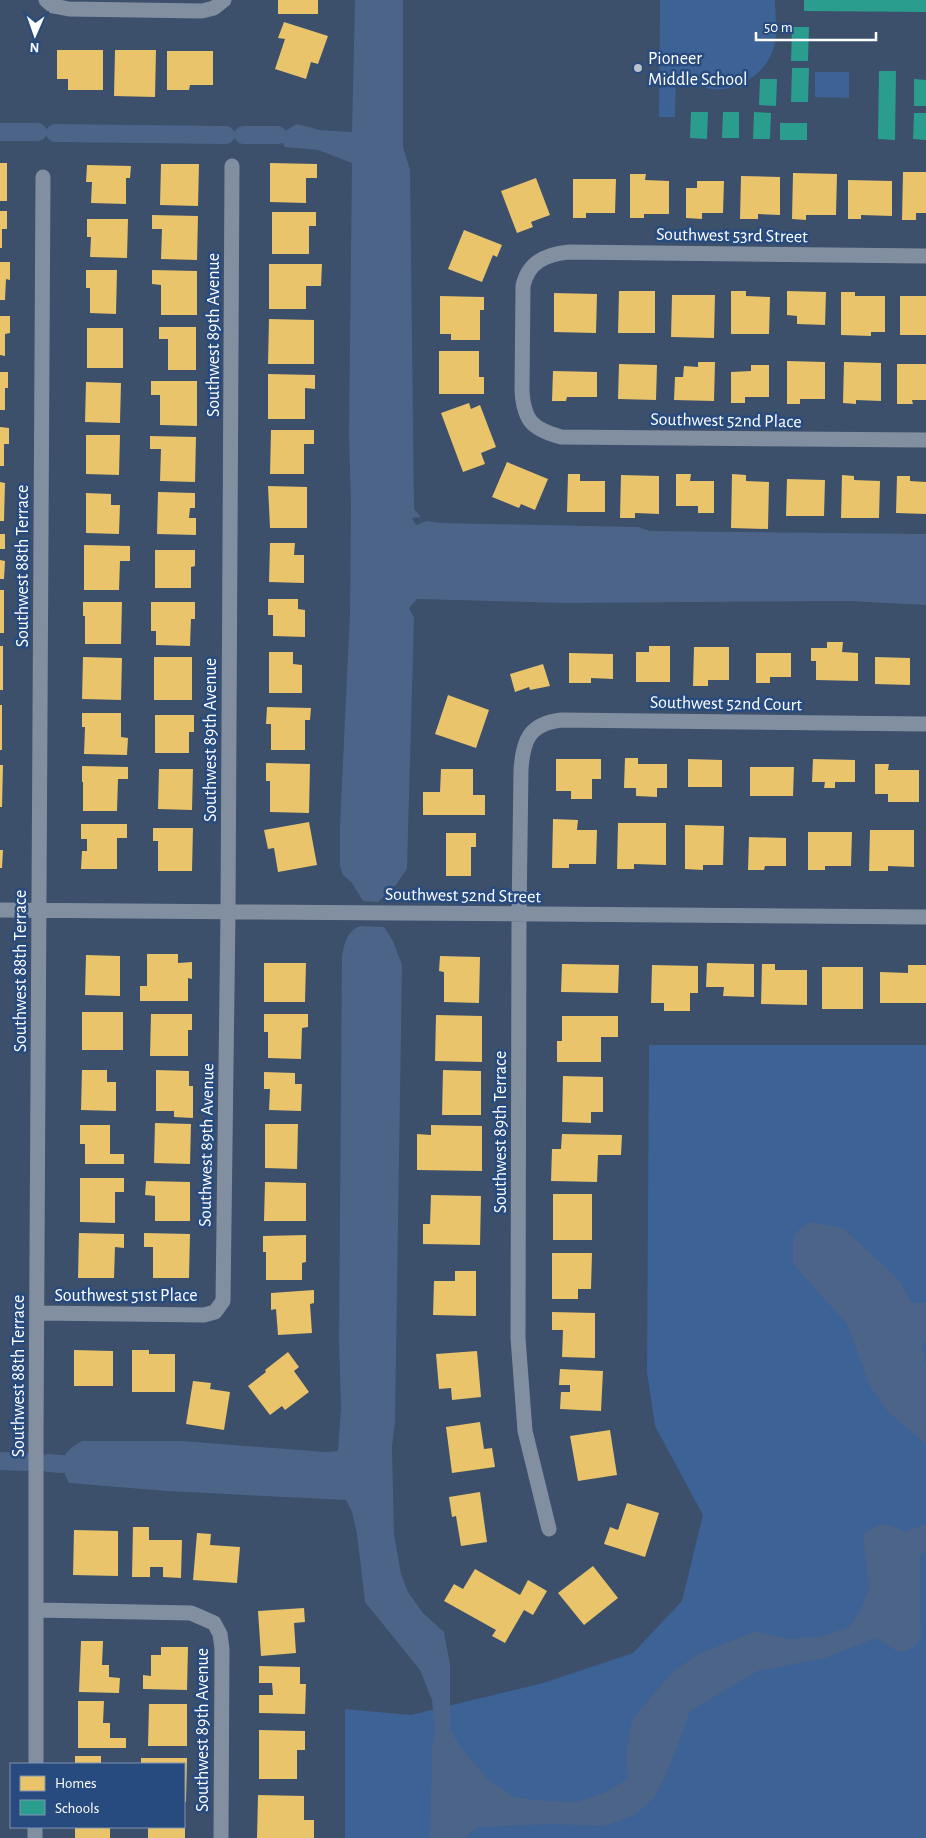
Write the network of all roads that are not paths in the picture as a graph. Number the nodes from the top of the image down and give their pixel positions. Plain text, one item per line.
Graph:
1 (224, 0) edge
2 (47, 1) edge
3 (232, 166) dead end
4 (43, 177) dead end
5 (926, 256) edge
6 (530, 422) joint
7 (926, 440) edge
8 (926, 724) edge
9 (529, 734) joint
10 (0, 910) edge
11 (39, 910) junction
12 (228, 912) junction
13 (518, 915) junction
14 (926, 917) edge
15 (215, 1312) joint
16 (37, 1313) junction
17 (548, 1529) dead end
18 (37, 1610) junction
19 (36, 1763) edge
20 (221, 1838) edge

1 - 2 street
3 - 12 street, Southwest 89th Avenue
4 - 11 street, Southwest 88th Terrace
5 - 6 street, Southwest 53rd Street
6 - 7 street, Southwest 52nd Place
8 - 9 street, Southwest 52nd Court
9 - 13 street, Southwest 89th Terrace
10 - 11 street, Southwest 52nd Street
11 - 12 street, Southwest 52nd Street
11 - 16 street, Southwest 88th Terrace
12 - 13 street, Southwest 52nd Street
12 - 15 street, Southwest 89th Avenue
13 - 14 street, Southwest 52nd Street
13 - 17 street, Southwest 89th Terrace
15 - 16 street, Southwest 51st Place
16 - 18 street, Southwest 88th Terrace
18 - 19 street, Southwest 88th Terrace
18 - 20 street, Southwest 89th Avenue

